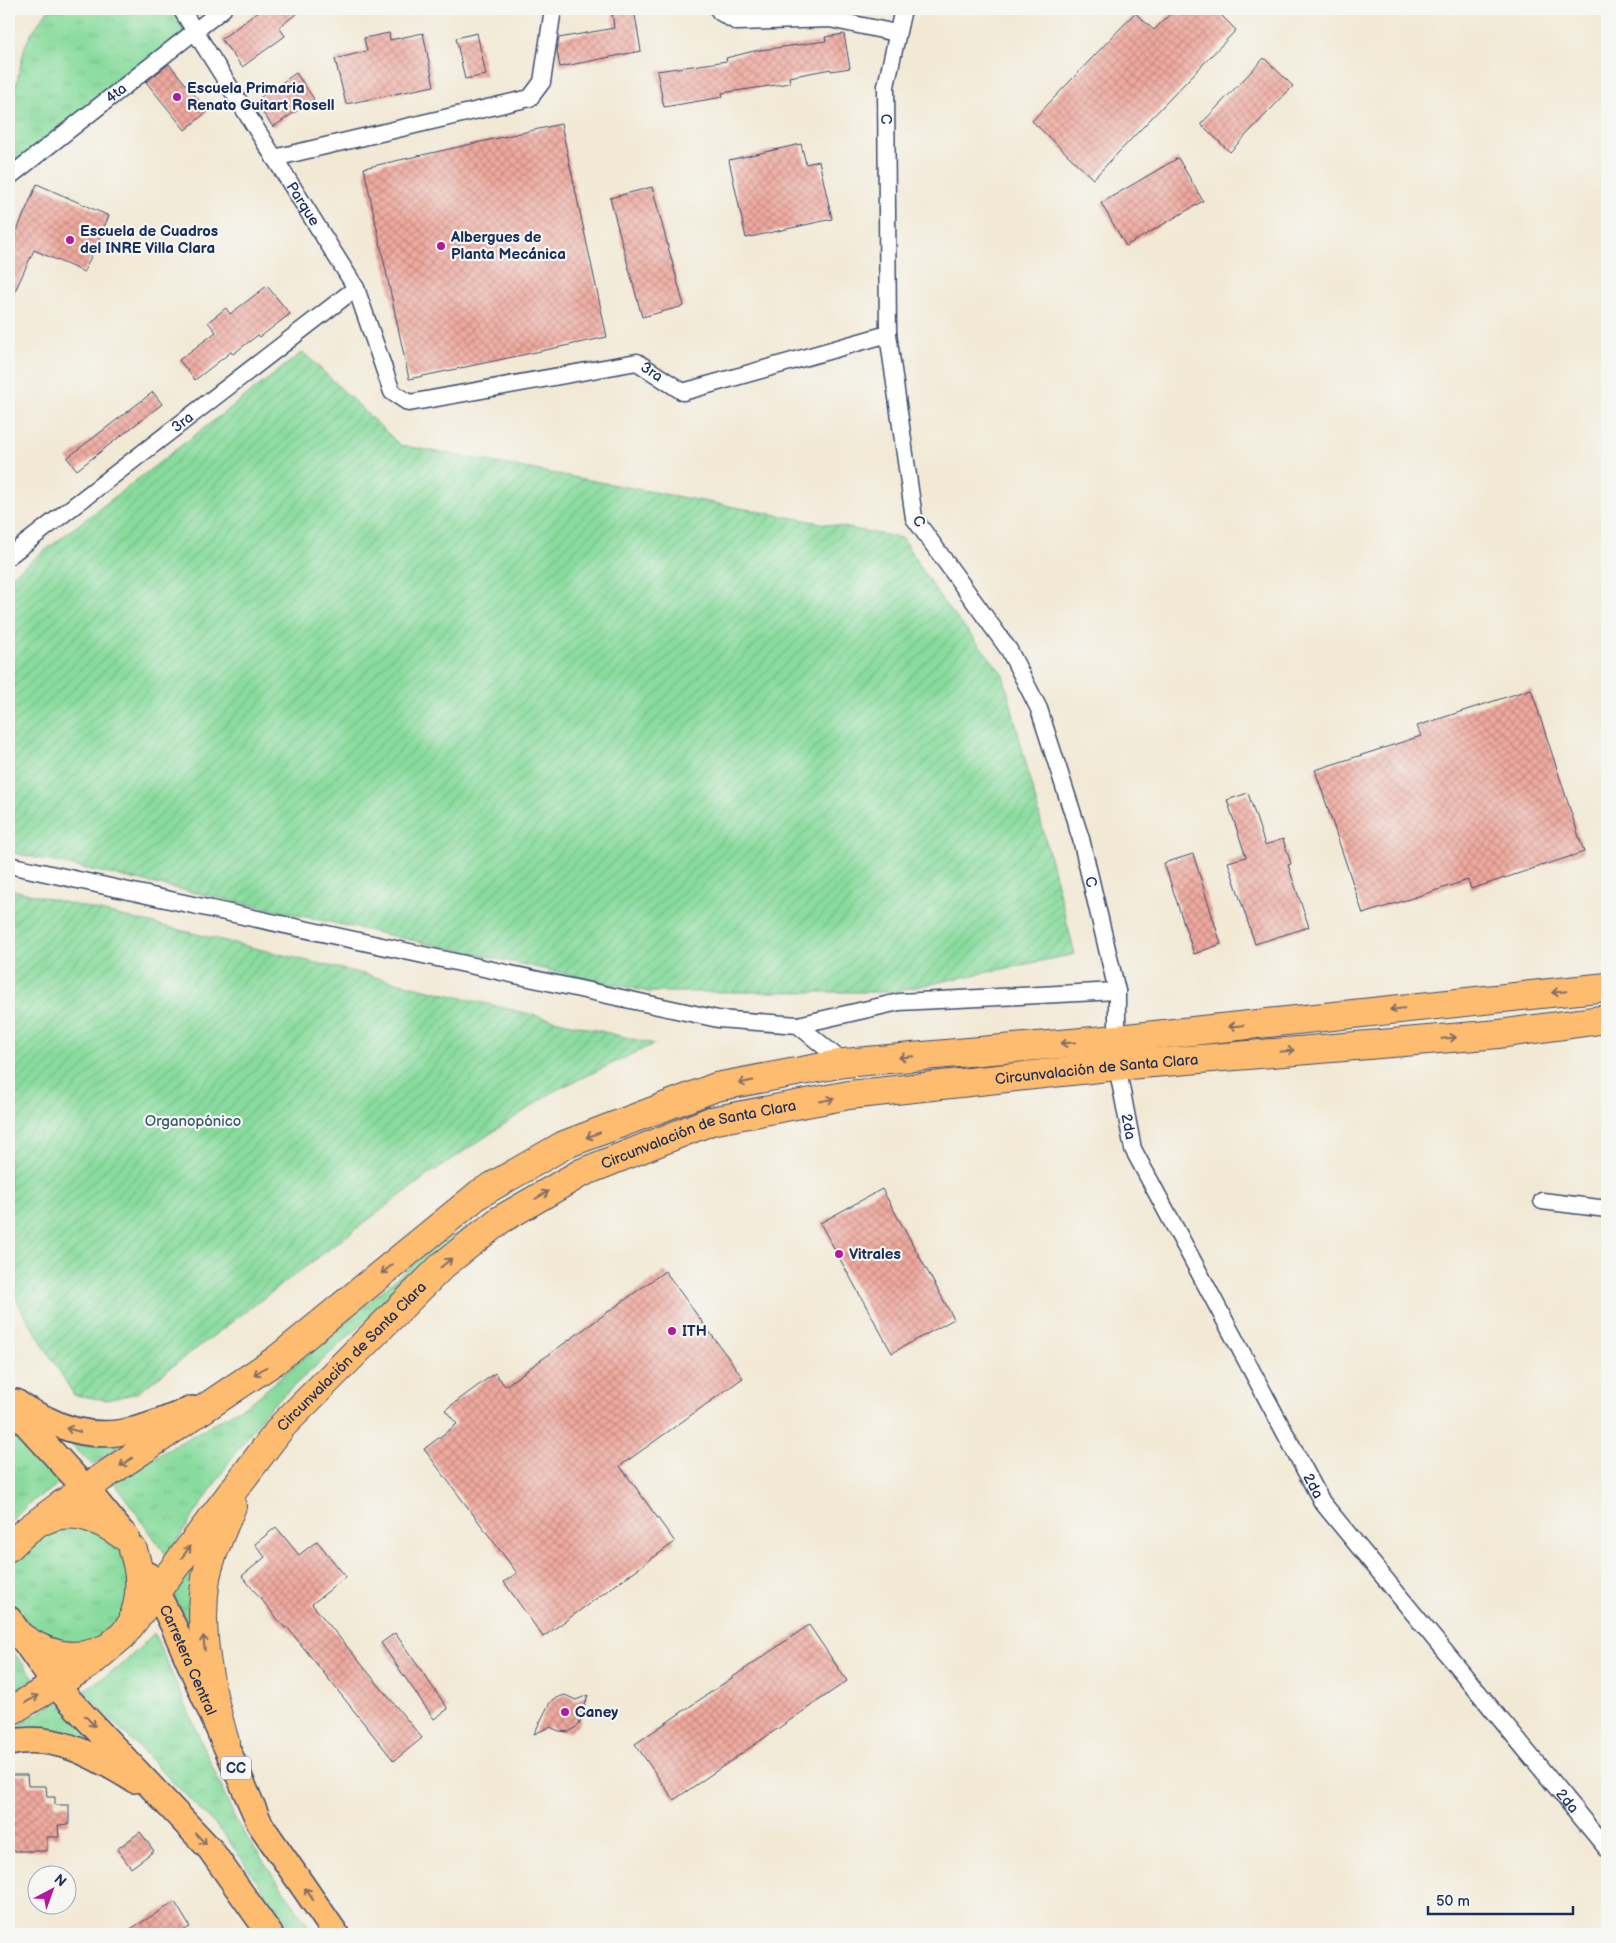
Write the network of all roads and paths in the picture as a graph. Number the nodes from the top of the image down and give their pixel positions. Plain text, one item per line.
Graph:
1 (181, 9) edge
2 (223, 9) edge
3 (553, 9) edge
4 (718, 9) edge
5 (903, 9) edge
6 (196, 30) junction
7 (896, 34) junction
8 (274, 158) junction
9 (9, 177) edge
10 (356, 288) junction
11 (888, 334) junction
12 (409, 403) joint
13 (9, 556) edge
14 (9, 865) edge
15 (1607, 987) edge
16 (1117, 991) junction
17 (1607, 1019) edge
18 (798, 1025) junction
19 (1117, 1039) junction
20 (844, 1063) junction
21 (1117, 1066) junction
22 (1542, 1201) dead end
23 (1607, 1209) edge
24 (9, 1395) edge
25 (220, 1398) junction
26 (9, 1405) edge
27 (245, 1474) junction
28 (86, 1489) junction
29 (23, 1535) edge
30 (129, 1544) junction
31 (9, 1555) edge
32 (156, 1591) junction
33 (14, 1628) edge
34 (118, 1640) junction
35 (56, 1686) junction
36 (9, 1712) edge
37 (225, 1742) junction
38 (9, 1743) edge
39 (161, 1796) junction
40 (1607, 1849) edge
41 (270, 1934) edge
42 (336, 1934) edge

1 - 6 street, Parque
2 - 6 street, 4ta
3 - 8 street
4 - 7 street
5 - 7 street, C
6 - 8 street, Parque
6 - 9 street, 4ta
7 - 11 street, C
8 - 10 street, Parque
10 - 12 street, Parque
10 - 13 street, 3ra
11 - 12 street, 3ra
11 - 16 street, C
14 - 18 street
15 -> 19 highway, Circunvalación de Santa Clara
16 - 18 street
16 - 19 street, C
21 -> 17 highway, Circunvalación de Santa Clara
18 - 20 street
19 -> 20 highway, Circunvalación de Santa Clara
19 - 21 street, 2da
20 -> 25 highway, Circunvalación de Santa Clara
27 -> 21 highway, Circunvalación de Santa Clara
21 - 40 street, 2da
22 - 23 street
25 -> 24 main road
25 -> 28 highway, Circunvalación de Santa Clara
26 - 28 main road, Carretera Central / CC
32 -> 27 highway, Circunvalación de Santa Clara
37 -> 27 highway
28 - 29 highway, Circunvalación de Santa Clara
28 - 30 main road, Carretera Central / CC
29 - 30 highway
29 - 31 highway
30 - 32 main road, Carretera Central / CC
30 - 34 highway
32 - 34 highway, Circunvalación de Santa Clara
32 - 37 main road, Carretera Central / CC
33 - 34 highway
33 - 35 main road
34 - 35 highway, Circunvalación de Santa Clara
36 -> 35 highway, Circunvalación de Santa Clara
35 -> 39 main road
42 -> 37 main road, Carretera Central / CC
38 - 39 main road
39 -> 41 main road

